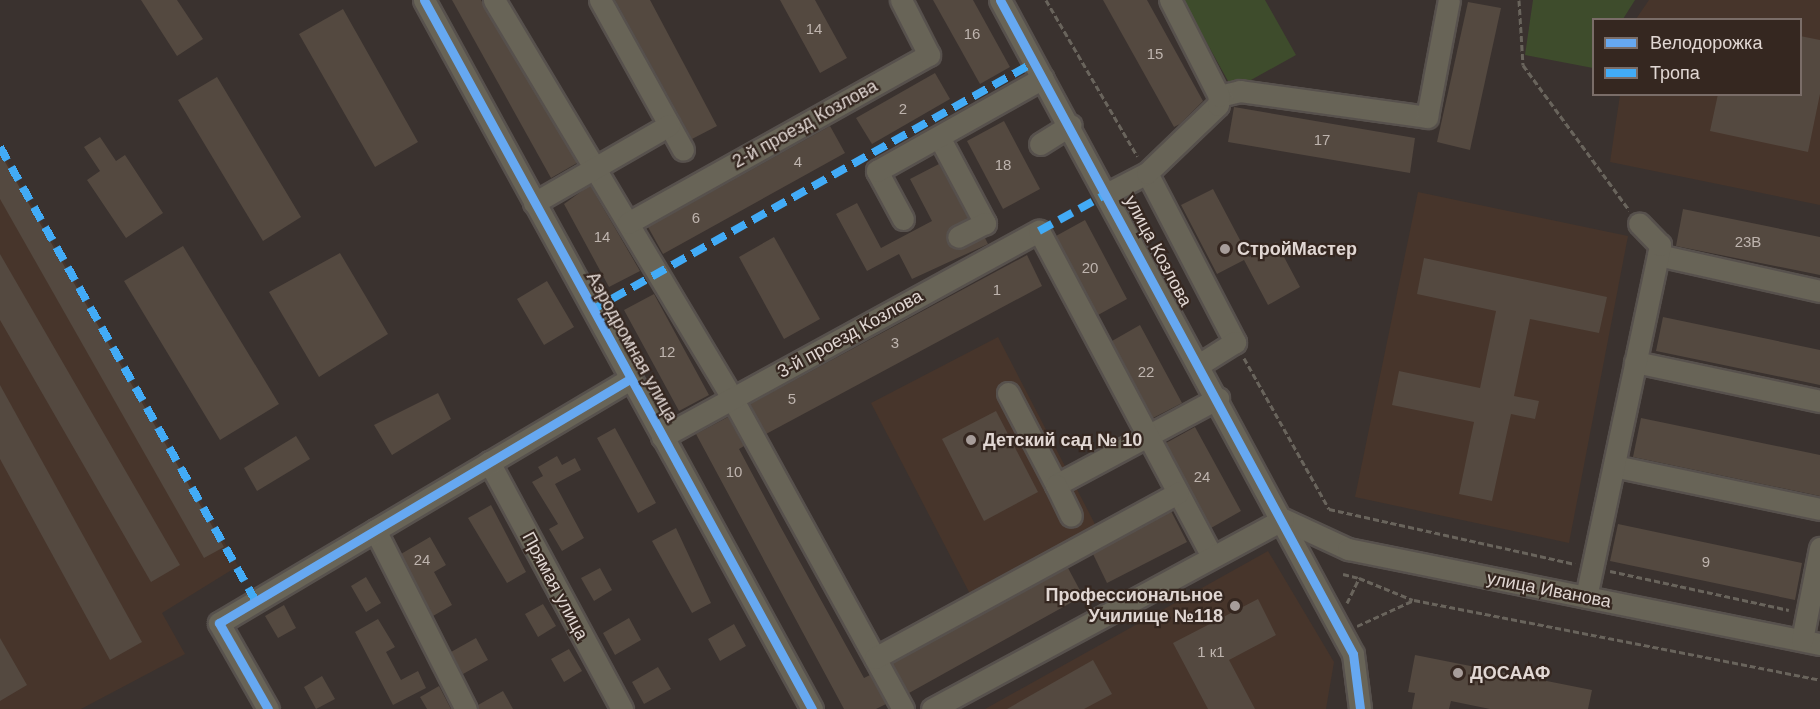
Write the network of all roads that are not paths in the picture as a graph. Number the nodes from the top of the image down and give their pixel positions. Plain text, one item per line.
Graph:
1 (424, 0) edge
2 (494, 0) edge
3 (600, 0) edge
4 (1000, 0) edge
5 (1170, 0) edge
6 (1449, 0) edge
7 (904, 1) edge
8 (1043, 78) junction
9 (1220, 96) junction
10 (669, 125) junction
11 (1070, 125) junction
12 (939, 136) junction
13 (1040, 144) dead end
14 (683, 150) dead end
15 (596, 168) junction
16 (1147, 173) junction
17 (1108, 193) junction
18 (534, 203) junction
19 (903, 219) dead end
20 (628, 223) junction
21 (1639, 223) road end
22 (958, 237) dead end
23 (1658, 255) junction
24 (1820, 291) edge
25 (1635, 362) junction
26 (1200, 364) junction
27 (630, 379) junction
28 (1008, 393) dead end
29 (732, 398) junction
30 (1218, 398) junction
31 (1820, 401) edge
32 (662, 437) junction
33 (1146, 437) junction
34 (489, 462) junction
35 (1614, 466) junction
36 (1056, 485) junction
37 (1179, 494) junction
38 (1820, 509) edge
39 (1071, 516) dead end
40 (1283, 519) junction
41 (375, 530) junction
42 (1820, 548) edge
43 (1212, 557) junction
44 (1586, 597) junction
45 (1811, 642) edge
46 (875, 657) junction
47 (268, 709) edge
48 (466, 709) edge
49 (622, 709) edge
50 (812, 709) edge
51 (903, 709) edge
52 (932, 709) edge
53 (1360, 709) edge

1 - 18 street, Аэродромная улица
2 - 15 street
3 - 10 street
4 - 8 street, улица Козлова
5 - 9 street
6 - 9 street
7 - 20 street, 2-й проезд Козлова
8 - 11 street, улица Козлова
8 - 12 street
9 - 16 street
10 - 14 street
10 - 15 street
11 - 13 street
11 - 17 street, улица Козлова
12 - 19 street
12 - 22 street
15 - 18 street
15 - 20 street
16 - 17 street
16 - 26 street
17 - 26 street, улица Козлова
18 - 27 street, Аэродромная улица
20 - 29 street
21 - 23 street
23 - 24 street
23 - 25 street
25 - 31 street
25 - 35 street
26 - 30 street, улица Козлова
27 - 32 street, Аэродромная улица
27 - 34 street
28 - 36 street
29 - 32 street, 3-й проезд Козлова
29 - 33 street, 3-й проезд Козлова
29 - 46 street
30 - 33 street
30 - 40 street, улица Козлова
32 - 50 street, Аэродромная улица
33 - 36 street
33 - 37 street
34 - 41 street
34 - 49 street, Прямая улица
35 - 38 street
35 - 44 street
36 - 39 street
37 - 43 street
37 - 46 street
40 - 43 street
40 - 44 street, улица Иванова
40 - 53 street, улица Козлова
41 - 47 street
41 - 48 street
42 - 45 street
43 - 52 street
44 - 45 street, улица Иванова
46 - 51 street

